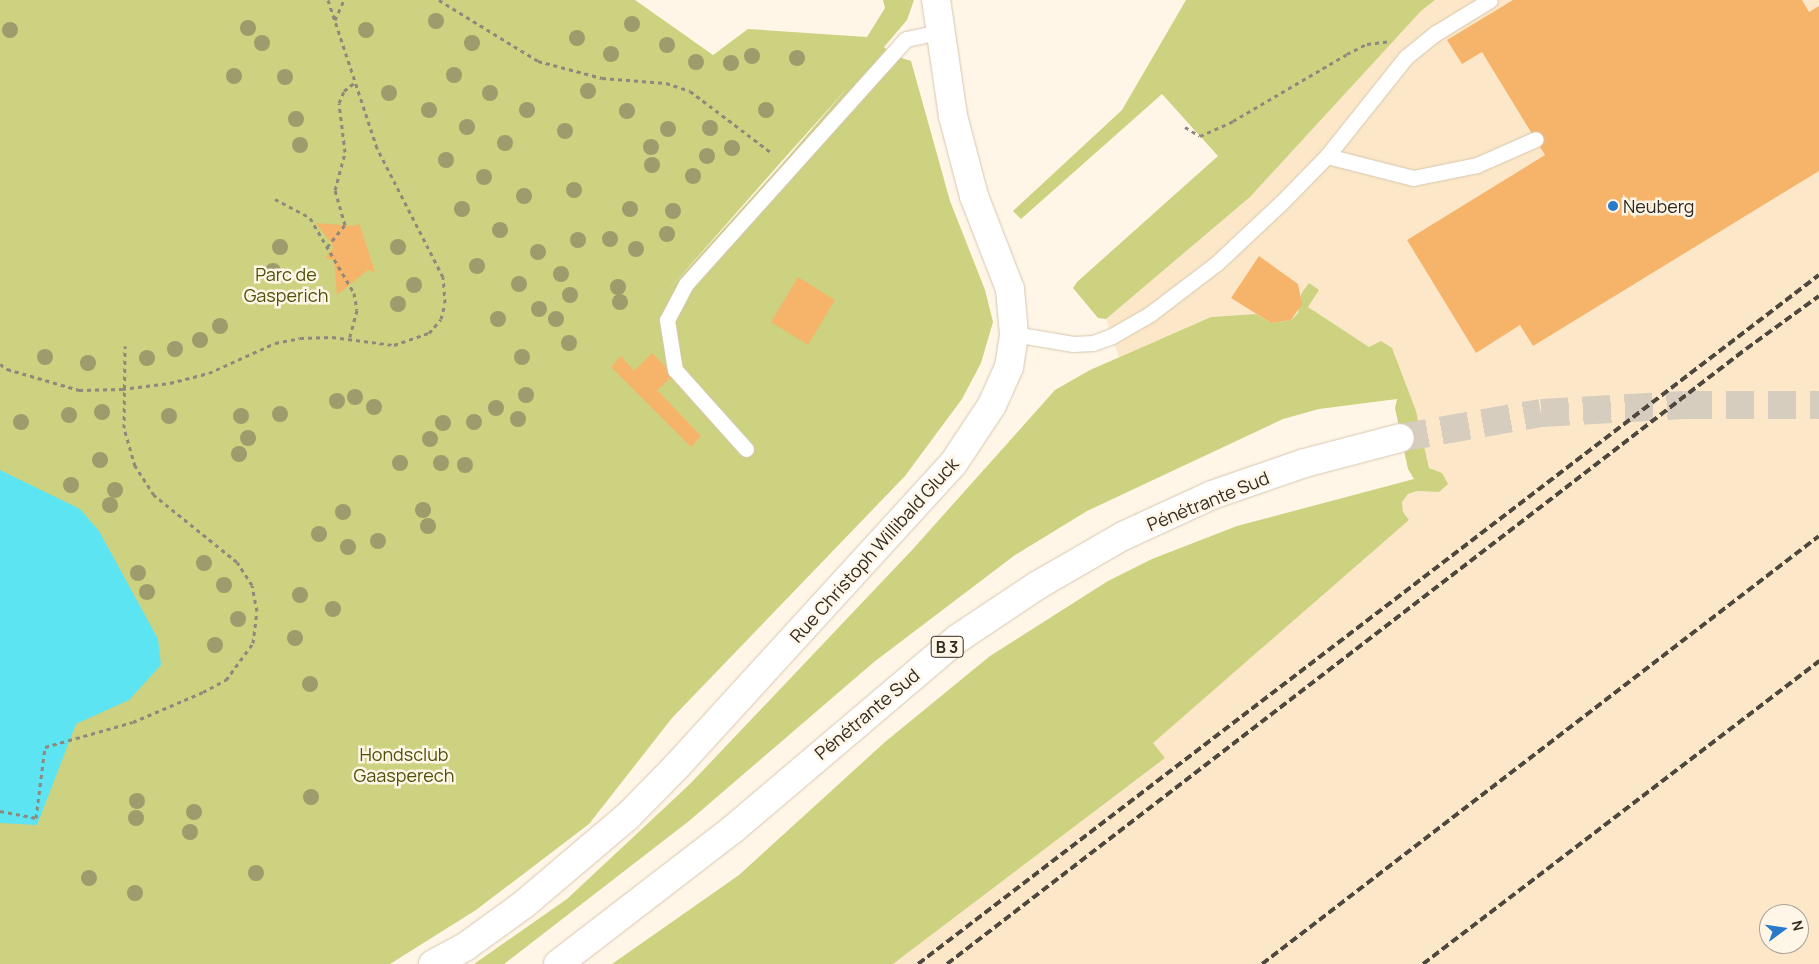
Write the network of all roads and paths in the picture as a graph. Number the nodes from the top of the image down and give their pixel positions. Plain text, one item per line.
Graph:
1 (328, 0) edge
2 (344, 0) edge
3 (439, 0) edge
4 (936, 0) edge
5 (1490, 0) edge
6 (335, 20) junction
7 (940, 32) junction
8 (1394, 40) dead end
9 (354, 83) junction
10 (1185, 127) dead end
11 (1536, 140) dead end
12 (773, 154) dead end
13 (1327, 156) junction
14 (275, 199) dead end
15 (327, 247) junction
16 (1014, 334) junction
17 (349, 340) junction
18 (124, 346) dead end
19 (0, 364) edge
20 (122, 390) junction
21 (1400, 438) tunnel mouth
22 (746, 449) dead end
23 (0, 811) edge
24 (433, 964) edge
25 (558, 964) edge

1 - 6 path
2 - 6 path
3 - 12 path
4 - 7 main road, Rue Christoph Willibald Gluck
5 - 13 lane
6 - 9 path
7 - 16 main road, Rue Christoph Willibald Gluck
7 - 22 lane
8 - 10 path
9 - 15 path
9 - 17 path
11 - 13 lane
13 - 16 lane
14 - 15 path
15 - 17 path
16 - 24 main road, Rue Christoph Willibald Gluck
17 - 20 path
18 - 20 path
19 - 20 path
20 - 23 path
21 - 25 main road, Pénétrante Sud / B 3

